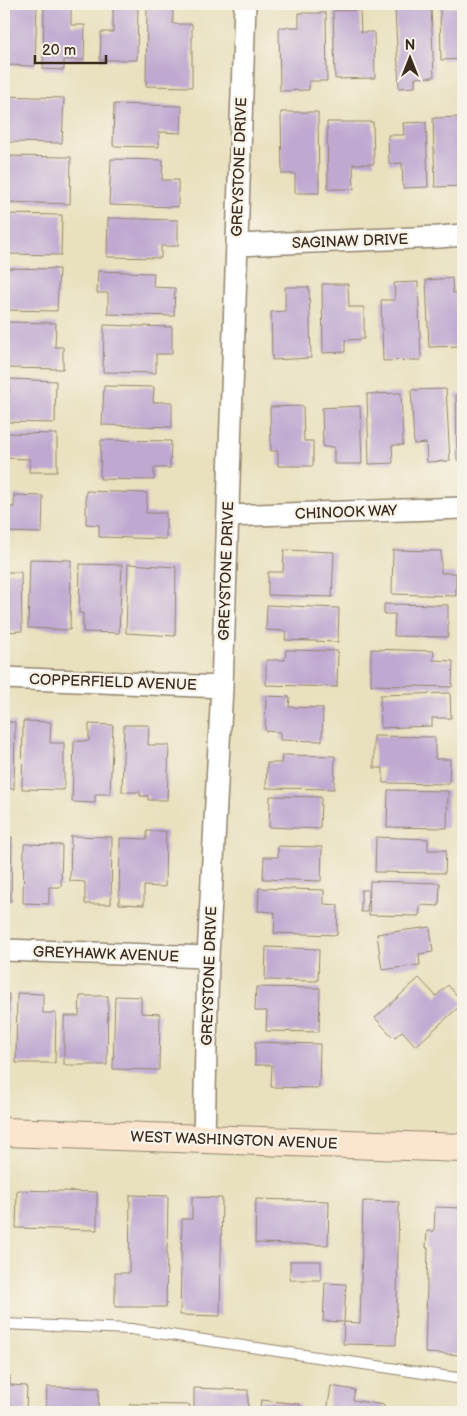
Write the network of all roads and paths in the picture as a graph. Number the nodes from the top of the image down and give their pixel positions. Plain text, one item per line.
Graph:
1 (245, 4) edge
2 (463, 235) edge
3 (237, 245) junction
4 (463, 508) edge
5 (228, 516) junction
6 (4, 678) edge
7 (222, 687) junction
8 (4, 950) edge
9 (208, 957) junction
10 (4, 1132) edge
11 (204, 1139) junction
12 (463, 1148) edge
13 (4, 1324) edge
14 (463, 1379) edge

1 - 3 street, GREYSTONE DRIVE
2 - 3 street, SAGINAW DRIVE
3 - 5 street, GREYSTONE DRIVE
4 - 5 street, CHINOOK WAY
5 - 7 street, GREYSTONE DRIVE
6 - 7 street, COPPERFIELD AVENUE
7 - 9 street, GREYSTONE DRIVE
8 - 9 street, GREYHAWK AVENUE
9 - 11 street, GREYSTONE DRIVE
10 - 11 main road, WEST WASHINGTON AVENUE
11 - 12 main road, WEST WASHINGTON AVENUE
13 - 14 lane

